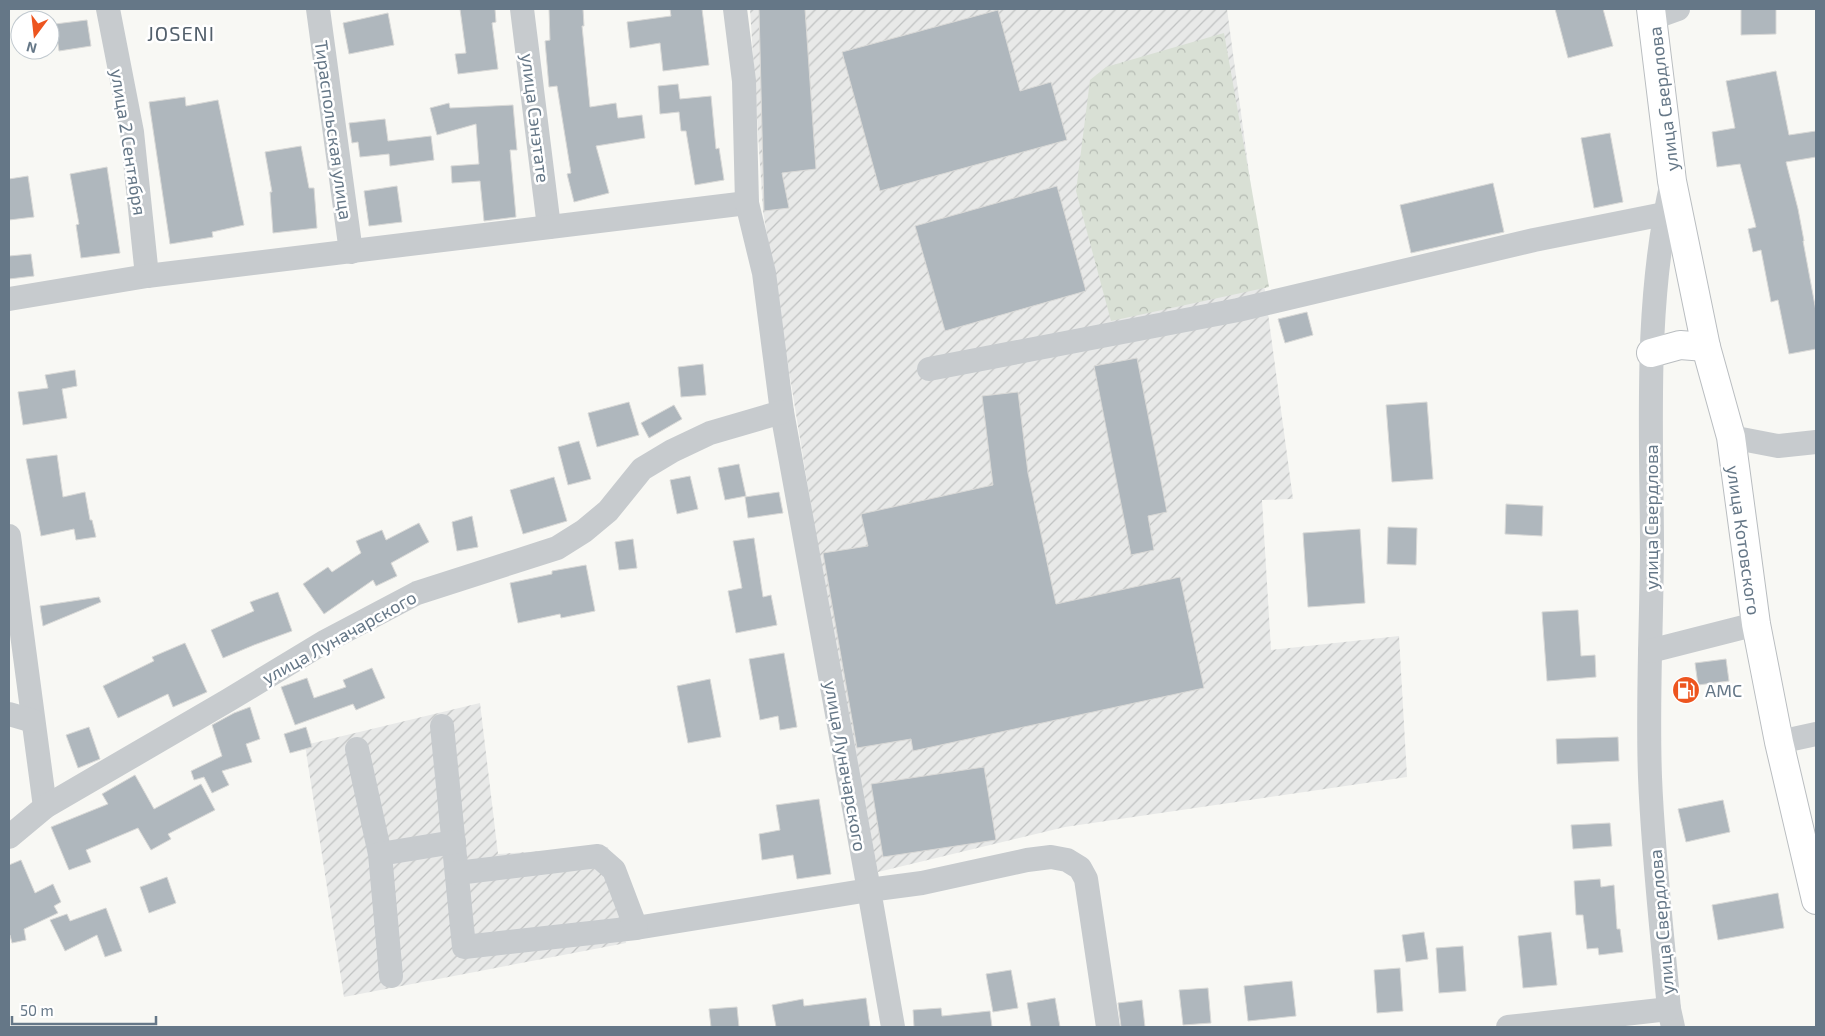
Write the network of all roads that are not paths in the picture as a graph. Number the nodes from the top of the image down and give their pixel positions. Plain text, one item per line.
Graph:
1 (108, 9) edge
2 (318, 9) edge
3 (522, 9) edge
4 (735, 9) edge
5 (1661, 12) edge
6 (1672, 181) junction
7 (747, 202) junction
8 (1664, 214) junction
9 (550, 227) junction
10 (351, 252) junction
11 (147, 276) junction
12 (9, 299) edge
13 (1706, 347) junction
14 (1652, 353) junction
15 (929, 369) dead end
16 (782, 412) junction
17 (1731, 437) junction
18 (1816, 442) edge
19 (9, 536) edge
20 (1756, 624) junction
21 (1650, 651) junction
22 (9, 714) edge
23 (33, 721) junction
24 (442, 726) dead end
25 (1816, 734) edge
26 (1779, 742) junction
27 (357, 749) dead end
28 (45, 807) junction
29 (9, 837) edge
30 (454, 842) junction
31 (380, 854) junction
32 (456, 873) junction
33 (869, 890) junction
34 (1816, 900) edge
35 (636, 928) junction
36 (391, 976) dead end
37 (1671, 1018) edge
38 (1534, 1026) edge
39 (893, 1027) edge
40 (1108, 1027) edge
41 (1508, 1027) edge

1 - 11 street, улица 2 Сентября
2 - 10 street, Тираспольская улица
3 - 9 street, улица Сэнэтате
4 - 7 street, улица Луначарского
5 - 6 highway, улица Свердлова
6 - 8 street, улица Свердлова
6 - 13 highway, улица Котовского
7 - 9 street
7 - 16 street, улица Луначарского
8 - 14 street, улица Свердлова
8 - 15 street
9 - 10 street
10 - 11 street
11 - 12 street
13 - 14 highway
13 - 17 highway, улица Котовского
14 - 21 street, улица Свердлова
16 - 28 street, улица Луначарского
16 - 33 street, улица Луначарского
17 - 18 street
17 - 20 highway, улица Котовского
19 - 23 street
20 - 21 street
20 - 26 highway, улица Котовского
21 - 37 street, улица Свердлова
22 - 23 street
23 - 28 street
24 - 30 street
25 - 26 street
26 - 34 highway, улица Котовского
27 - 31 street
28 - 29 street, улица Луначарского
30 - 31 street
30 - 32 street
31 - 36 street
32 - 35 street
32 - 35 street
33 - 35 street
33 - 39 street, улица Луначарского
33 - 40 street
37 - 38 street
38 - 41 street

